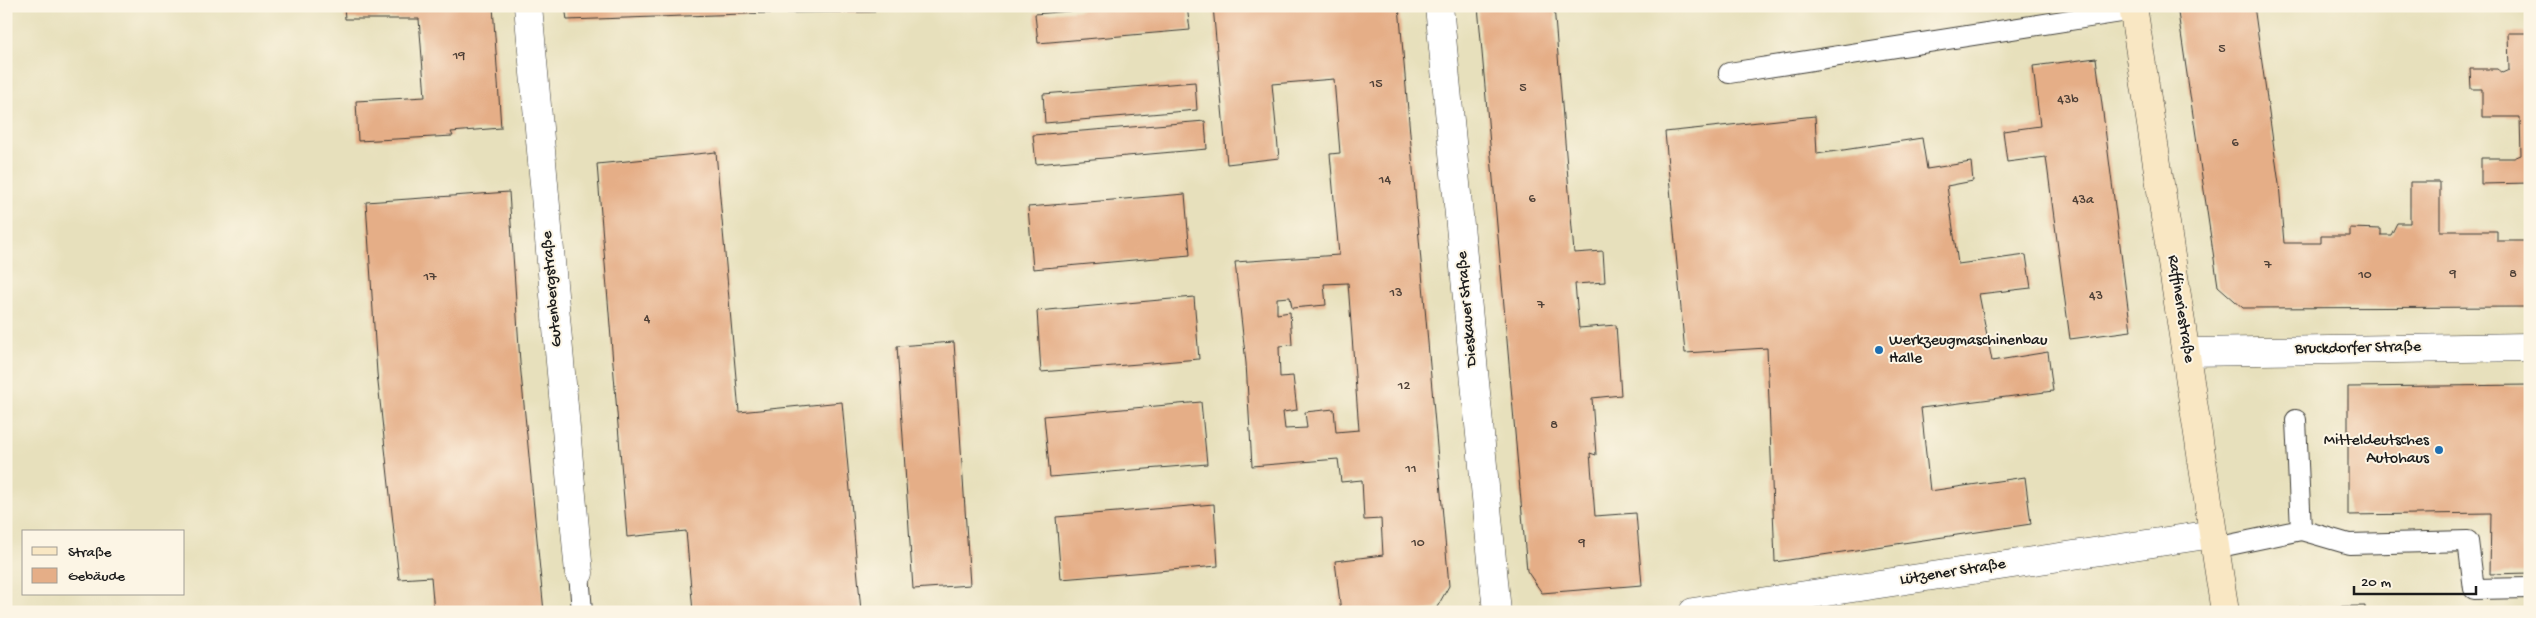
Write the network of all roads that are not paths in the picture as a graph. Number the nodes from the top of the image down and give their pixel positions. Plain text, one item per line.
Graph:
1 (528, 6) edge
2 (1439, 6) edge
3 (2134, 8) edge
4 (1729, 73) dead end
5 (2530, 347) edge
6 (2187, 352) junction
7 (2296, 420) dead end
8 (2302, 530) junction
9 (2214, 541) junction
10 (579, 573) joint
11 (2530, 588) edge
12 (582, 612) edge
13 (1497, 612) edge
14 (1692, 612) edge
15 (2225, 612) edge

1 - 10 street, Gutenbergstraße
2 - 13 street, Dieskauer Straße
3 - 4 lane
3 - 6 street, Raffineriestraße
5 - 6 street, Bruckdorfer Straße
6 - 9 street, Raffineriestraße
7 - 8 lane
8 - 9 lane
8 - 11 lane
9 - 14 street, Lützener Straße
9 - 15 street, Raffineriestraße
10 - 12 lane

